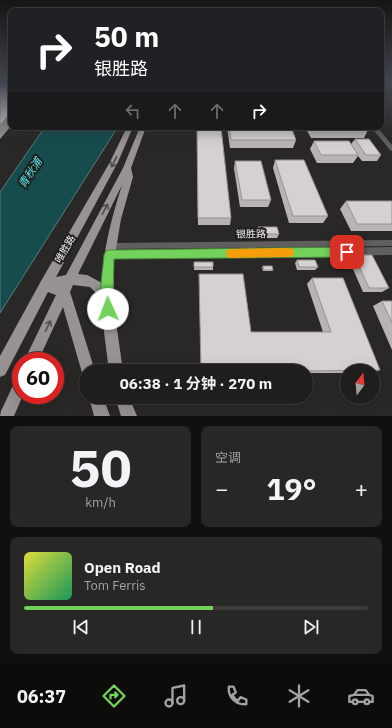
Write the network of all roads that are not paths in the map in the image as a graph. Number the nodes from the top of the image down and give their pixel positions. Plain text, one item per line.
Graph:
1 (129, 130) edge
2 (141, 130) edge
3 (376, 130) edge
4 (392, 149) edge
5 (127, 168) junction
6 (392, 243) edge
7 (110, 251) junction
8 (392, 251) edge
9 (70, 278) junction
10 (45, 284) junction
11 (64, 292) junction
12 (107, 296) junction
13 (36, 352) edge
14 (86, 364) edge
15 (115, 364) edge
16 (0, 370) edge
17 (12, 403) edge
18 (98, 404) edge
19 (124, 404) edge
20 (6, 416) edge
21 (102, 416) edge
22 (128, 416) edge

1 -> 10 main road, 唯胜路
2 - 5 main road, 唯胜路
3 - 4 street
5 - 7 main road
9 -> 5 main road, 唯胜路
6 - 7 street, 银胜路
7 - 8 street, 银胜路
7 - 12 main road
9 - 10 main road
9 - 11 main road, 唯胜路
9 - 12 main road
10 - 11 main road
10 - 16 main road, 唯胜路
13 -> 11 main road, 唯胜路
11 - 14 main road
12 - 15 main road
17 - 20 main road
18 - 21 main road
19 - 22 main road

